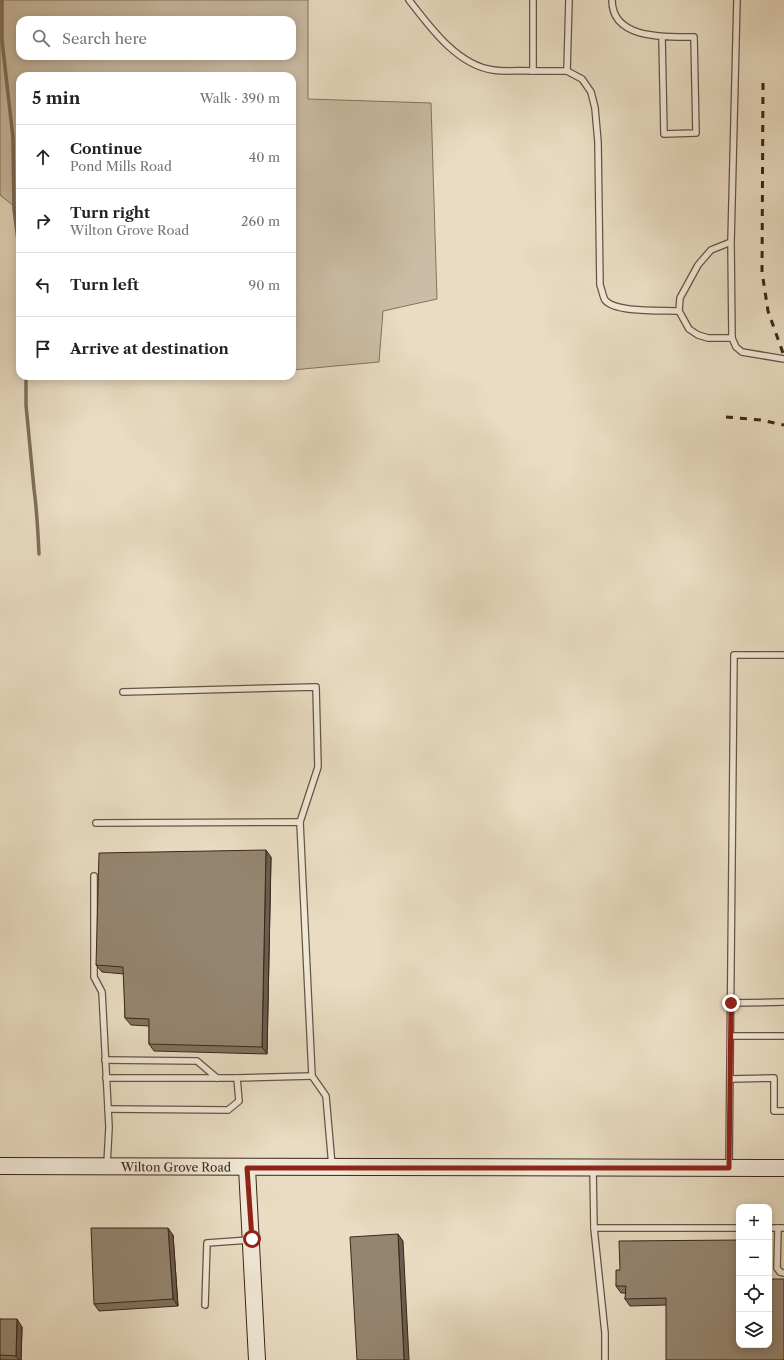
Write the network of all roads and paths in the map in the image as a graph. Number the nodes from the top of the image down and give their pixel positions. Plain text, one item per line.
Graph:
1 (409, 0) edge
2 (533, 0) edge
3 (569, 0) edge
4 (612, 0) edge
5 (737, 0) edge
6 (662, 37) junction
7 (533, 71) junction
8 (567, 71) junction
9 (731, 242) junction
10 (679, 311) junction
11 (732, 338) junction
12 (784, 359) edge
13 (784, 655) edge
14 (123, 692) dead end
15 (300, 822) junction
16 (96, 823) dead end
17 (94, 876) dead end
18 (784, 1002) edge
19 (731, 1003) junction
20 (731, 1036) junction
21 (784, 1036) edge
22 (105, 1060) junction
23 (312, 1076) junction
24 (106, 1078) junction
25 (216, 1078) junction
26 (238, 1078) junction
27 (730, 1079) junction
28 (108, 1109) junction
29 (784, 1111) edge
30 (0, 1166) edge
31 (107, 1167) junction
32 (247, 1168) junction
33 (332, 1168) junction
34 (593, 1168) junction
35 (729, 1168) junction
36 (784, 1168) edge
37 (594, 1228) junction
38 (736, 1228) edge
39 (781, 1228) edge
40 (252, 1239) junction
41 (784, 1273) edge
42 (205, 1305) dead end
43 (257, 1360) edge
44 (605, 1360) edge

1 - 7 lane
2 - 7 lane
3 - 8 lane
4 - 6 lane
5 - 9 lane
6 - 6 lane
7 - 8 lane
8 - 10 lane
9 - 10 lane
9 - 11 lane
10 - 11 lane
11 - 12 lane
13 - 19 lane
14 - 15 lane
15 - 16 lane
15 - 23 lane
17 - 22 lane
18 - 19 lane
19 - 20 lane
20 - 21 lane
20 - 27 lane
22 - 24 lane
22 - 25 lane
23 - 26 lane
23 - 33 lane
24 - 25 lane
24 - 28 lane
25 - 26 lane
26 - 28 lane
27 - 29 lane
27 - 35 lane
28 - 31 lane
30 - 31 main road, Wilton Grove Road
31 - 32 main road, Wilton Grove Road
32 - 33 main road, Wilton Grove Road
32 - 40 main road
33 - 34 main road, Wilton Grove Road
34 - 35 main road, Wilton Grove Road
34 - 37 lane
35 - 36 main road, Wilton Grove Road
37 - 38 lane
37 - 44 lane
39 - 41 lane
40 - 42 lane
40 - 43 main road

